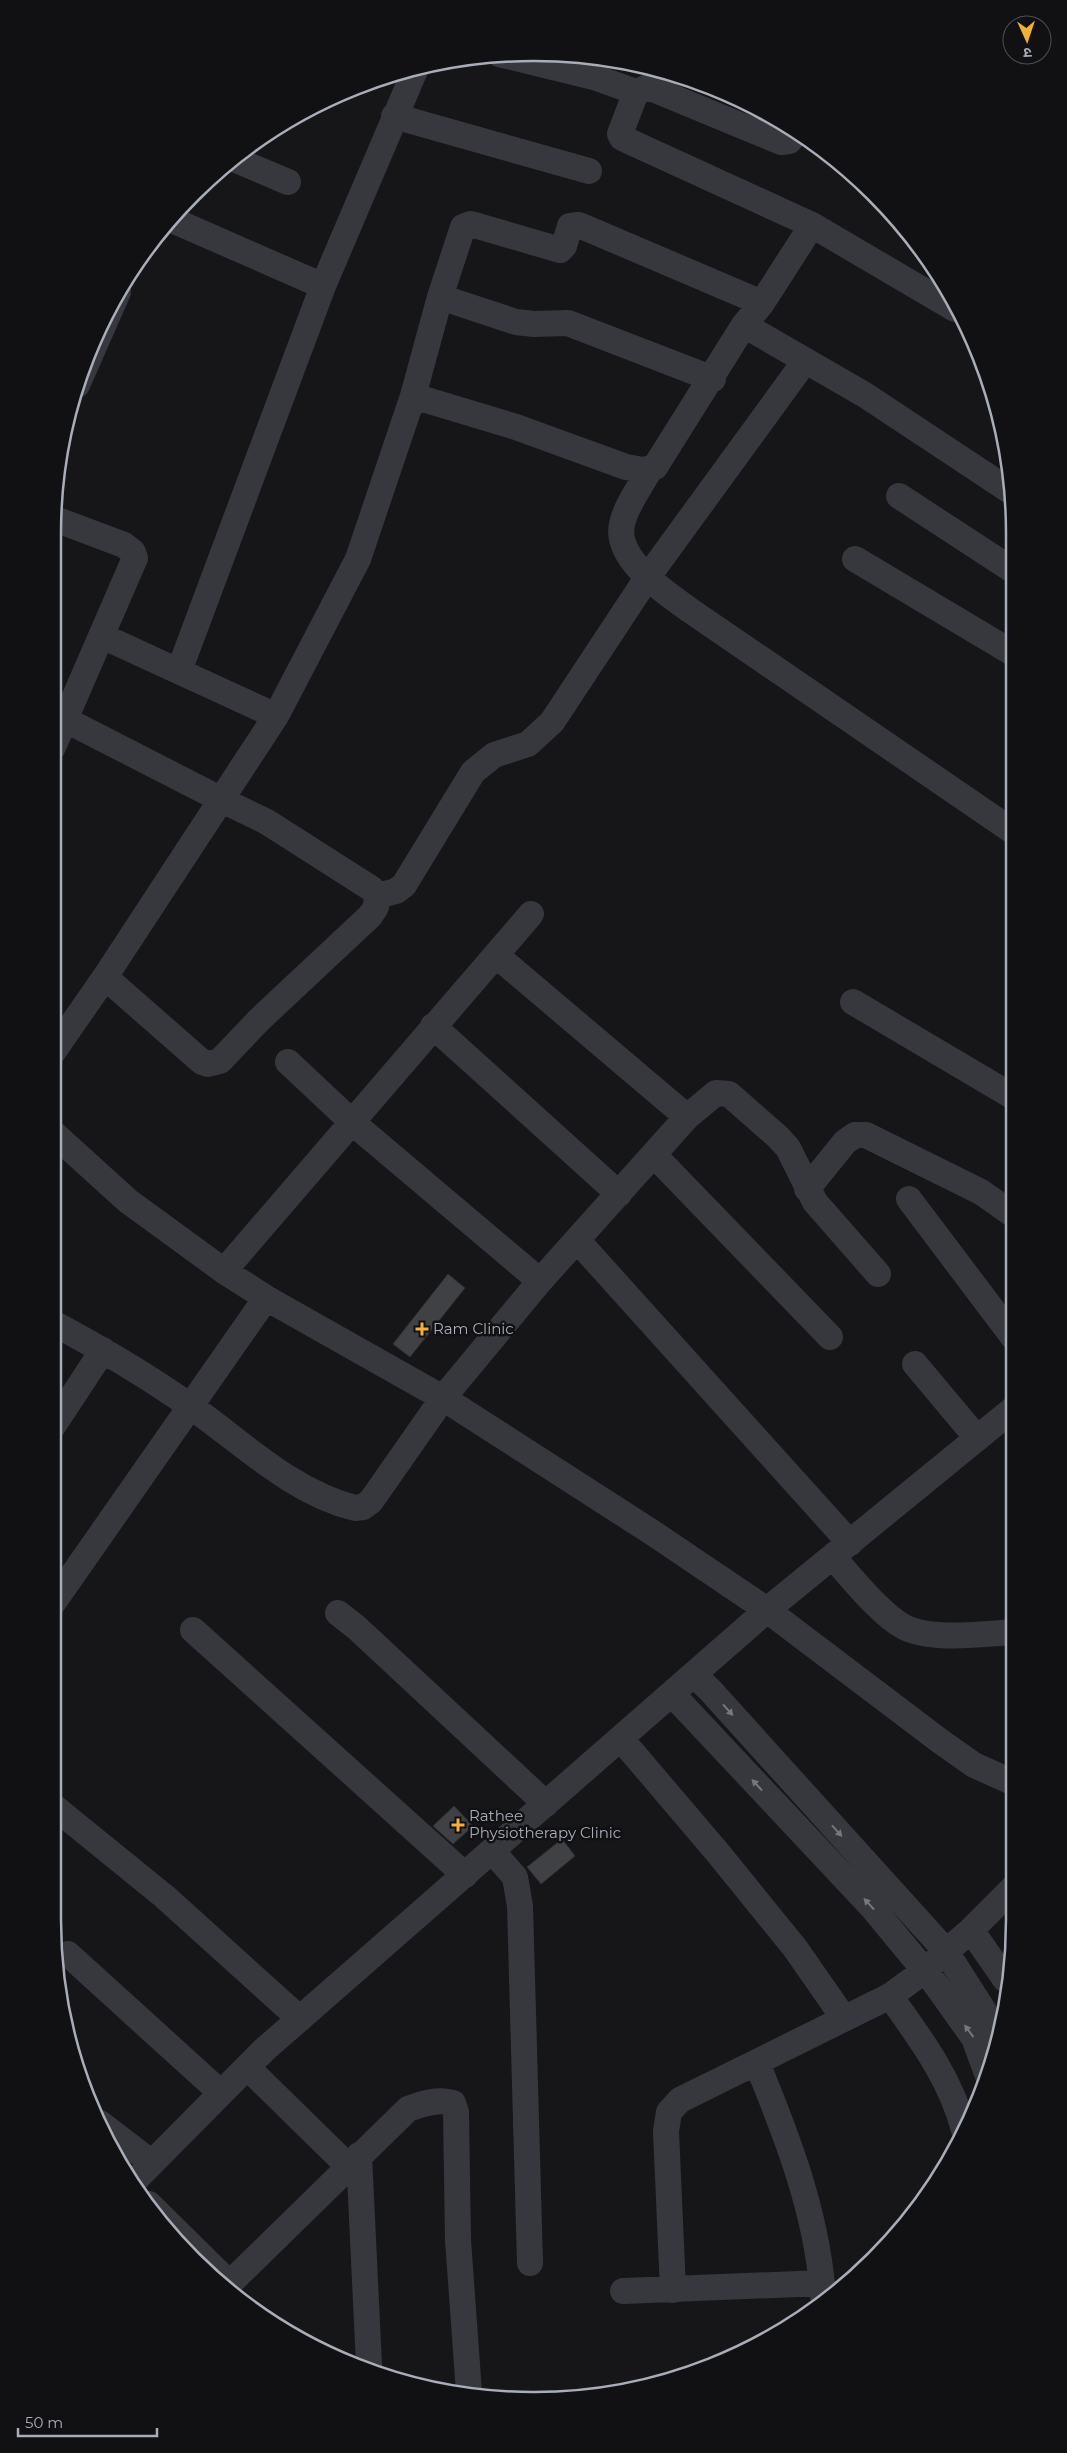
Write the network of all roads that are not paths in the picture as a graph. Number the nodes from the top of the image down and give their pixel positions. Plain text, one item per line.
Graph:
1 (529, 61) edge
2 (412, 77) edge
3 (636, 92) junction
4 (394, 116) junction
5 (791, 138) edge
6 (242, 162) edge
7 (589, 171) dead end
8 (288, 182) dead end
9 (178, 222) edge
10 (812, 225) junction
11 (323, 286) junction
12 (440, 297) junction
13 (762, 303) junction
14 (945, 303) edge
15 (744, 325) junction
16 (805, 361) junction
17 (712, 379) junction
18 (413, 396) junction
19 (650, 469) junction
20 (1003, 487) edge
21 (899, 496) dead end
22 (61, 521) edge
23 (855, 559) dead end
24 (1006, 566) edge
25 (647, 578) junction
26 (102, 636) junction
27 (1006, 649) edge
28 (179, 671) junction
29 (276, 716) junction
30 (64, 719) junction
31 (61, 726) edge
32 (222, 800) junction
33 (1006, 827) edge
34 (377, 896) junction
35 (531, 914) dead end
36 (496, 955) junction
37 (105, 976) junction
38 (853, 1002) dead end
39 (432, 1026) junction
40 (61, 1039) edge
41 (288, 1062) dead end
42 (1006, 1092) edge
43 (687, 1117) junction
44 (352, 1123) junction
45 (61, 1141) edge
46 (654, 1155) junction
47 (61, 1158) edge
48 (79, 1158) junction
49 (807, 1189) junction
50 (619, 1194) junction
51 (909, 1199) dead end
52 (1006, 1210) edge
53 (577, 1240) junction
54 (224, 1271) junction
55 (878, 1274) dead end
56 (540, 1281) junction
57 (266, 1298) junction
58 (61, 1328) edge
59 (1006, 1328) edge
60 (830, 1337) dead end
61 (103, 1350) junction
62 (915, 1364) dead end
63 (443, 1398) junction
64 (191, 1407) junction
65 (61, 1413) edge
66 (1006, 1415) edge
67 (977, 1438) junction
68 (841, 1550) junction
69 (61, 1590) edge
70 (767, 1610) junction
71 (338, 1613) dead end
72 (193, 1630) dead end
73 (1006, 1632) edge
74 (694, 1675) junction
75 (672, 1695) junction
76 (621, 1739) junction
77 (1006, 1779) edge
78 (546, 1804) junction
79 (61, 1813) edge
80 (492, 1852) junction
81 (465, 1875) junction
82 (1006, 1895) edge
83 (971, 1930) junction
84 (945, 1950) junction
85 (68, 1954) dead end
86 (924, 1971) junction
87 (1003, 1975) edge
88 (890, 1996) junction
89 (842, 2017) junction
90 (300, 2019) junction
91 (994, 2026) edge
92 (757, 2063) junction
93 (983, 2063) edge
94 (247, 2067) junction
95 (221, 2093) junction
96 (961, 2119) edge
97 (112, 2133) edge
98 (353, 2161) junction
99 (152, 2163) junction
100 (138, 2177) edge
101 (530, 2262) dead end
102 (230, 2282) edge
103 (673, 2290) junction
104 (822, 2290) edge
105 (623, 2291) dead end
106 (369, 2362) edge
107 (469, 2387) edge

1 - 3 street
2 - 4 street
3 - 5 street
3 - 10 street
4 - 7 street
4 - 11 street
6 - 8 street
9 - 11 street
10 - 13 street
10 - 14 street
11 - 28 street
12 - 13 street
12 - 17 street
12 - 18 street
13 - 15 street
15 - 16 street
15 - 17 street
16 - 20 street
16 - 25 street
17 - 19 street
18 - 19 street
18 - 29 street
19 - 25 street
21 - 24 street
22 - 26 street
23 - 27 street
25 - 33 street
25 - 34 street
26 - 28 street
26 - 30 street
28 - 29 street
29 - 32 street
30 - 31 street
30 - 32 street
32 - 34 street
32 - 37 street
34 - 37 street
35 - 36 street
36 - 39 street
36 - 43 street
37 - 40 street
38 - 42 street
39 - 44 street
39 - 50 street
41 - 44 street
43 - 46 street
43 - 49 street
44 - 54 street
44 - 56 street
45 - 48 street
46 - 50 street
46 - 60 street
47 - 48 street
48 - 54 street
49 - 52 street
49 - 55 street
50 - 53 street
51 - 59 street
53 - 56 street
53 - 68 street
54 - 57 street
56 - 63 street
57 - 63 street
57 - 64 street
58 - 61 street
61 - 64 street
61 - 65 street
62 - 67 street
63 - 64 street
63 - 70 street
64 - 69 street
66 - 67 street
67 - 68 street
68 - 70 street
68 - 73 street
70 - 74 street
70 - 77 street
71 - 78 street
72 - 81 street
74 - 75 street
74 -> 84 street
75 - 76 street
86 -> 75 street
76 - 78 street
76 - 89 street
78 - 80 street
79 - 90 street
80 - 81 street
80 - 101 street
81 - 90 street
82 - 83 street
83 - 84 street
83 - 87 street
84 - 86 street
84 - 91 street
85 - 95 street
86 - 88 street
93 -> 86 street
88 - 89 street
88 - 96 street
89 - 92 street
90 - 94 street
92 - 103 street
92 - 104 street
94 - 95 street
94 - 98 street
95 - 99 street
97 - 99 street
98 - 102 street
98 - 106 street
98 - 107 street
99 - 100 street
103 - 104 street
103 - 105 street

